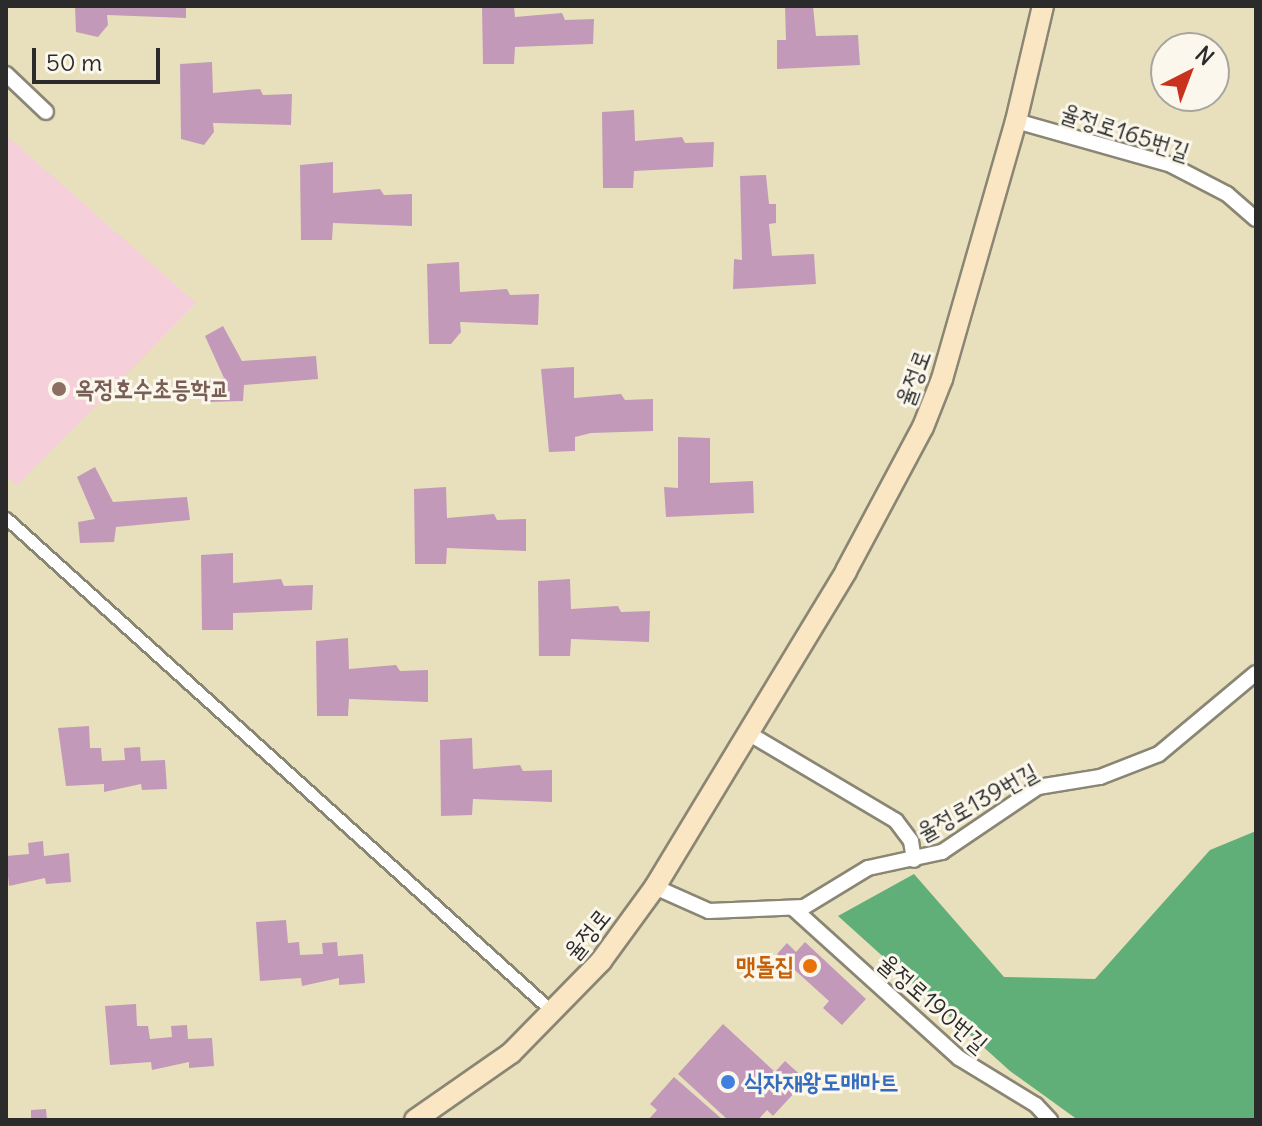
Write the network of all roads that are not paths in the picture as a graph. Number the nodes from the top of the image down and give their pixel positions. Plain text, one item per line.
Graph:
1 (1043, 6) edge
2 (6, 74) edge
3 (46, 112) dead end
4 (1016, 121) junction
5 (1256, 219) edge
6 (6, 518) edge
7 (1256, 673) edge
8 (748, 733) junction
9 (914, 860) junction
10 (655, 887) junction
11 (794, 909) junction
12 (553, 1012) junction
13 (415, 1120) edge
14 (1050, 1120) edge

1 - 4 main road, 율정로
2 - 3 street
4 - 5 street, 율정로165번길
4 - 8 main road, 율정로
6 - 12 street
7 - 9 street, 율정로139번길
8 - 9 street
8 - 10 main road, 율정로
9 - 11 street, 율정로139번길
10 - 11 street, 율정로139번길
10 - 12 main road, 율정로
11 - 14 street, 율정로190번길
12 - 13 main road, 율정로

